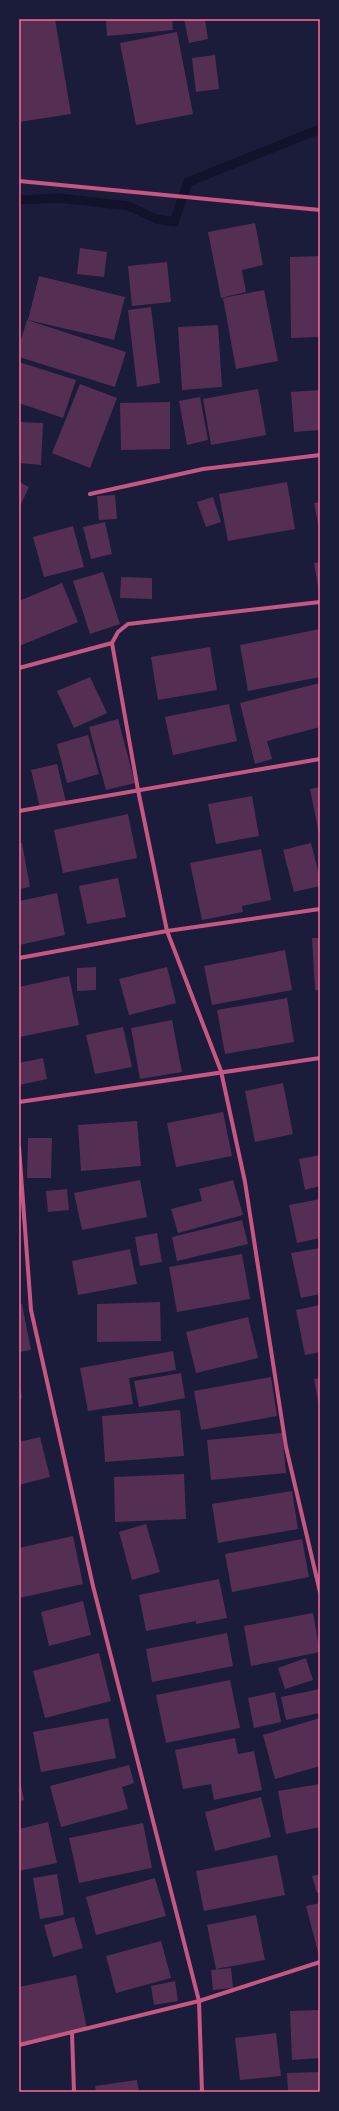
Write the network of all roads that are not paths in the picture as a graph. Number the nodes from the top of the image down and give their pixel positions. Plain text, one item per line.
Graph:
1 (19, 181) edge
2 (320, 210) edge
3 (320, 455) edge
4 (90, 494) dead end
5 (320, 602) edge
6 (112, 643) junction
7 (19, 668) edge
8 (320, 759) edge
9 (138, 790) junction
10 (19, 811) edge
11 (320, 909) edge
12 (167, 931) junction
13 (19, 958) edge
14 (320, 1058) edge
15 (221, 1071) junction
16 (19, 1102) edge
17 (19, 1147) edge
18 (320, 1592) edge
19 (320, 1962) edge
20 (199, 2001) junction
21 (72, 2033) junction
22 (19, 2045) edge
23 (74, 2092) edge
24 (202, 2092) edge

1 - 2 street
3 - 4 street
5 - 6 street
6 - 7 street
6 - 9 street
8 - 9 street
9 - 10 street
9 - 12 street
11 - 12 street
12 - 13 street
12 - 15 street
14 - 15 street
15 - 16 street
15 - 18 street
17 - 20 street
19 - 20 street
20 - 21 street
20 - 24 street
21 - 22 street
21 - 23 street

